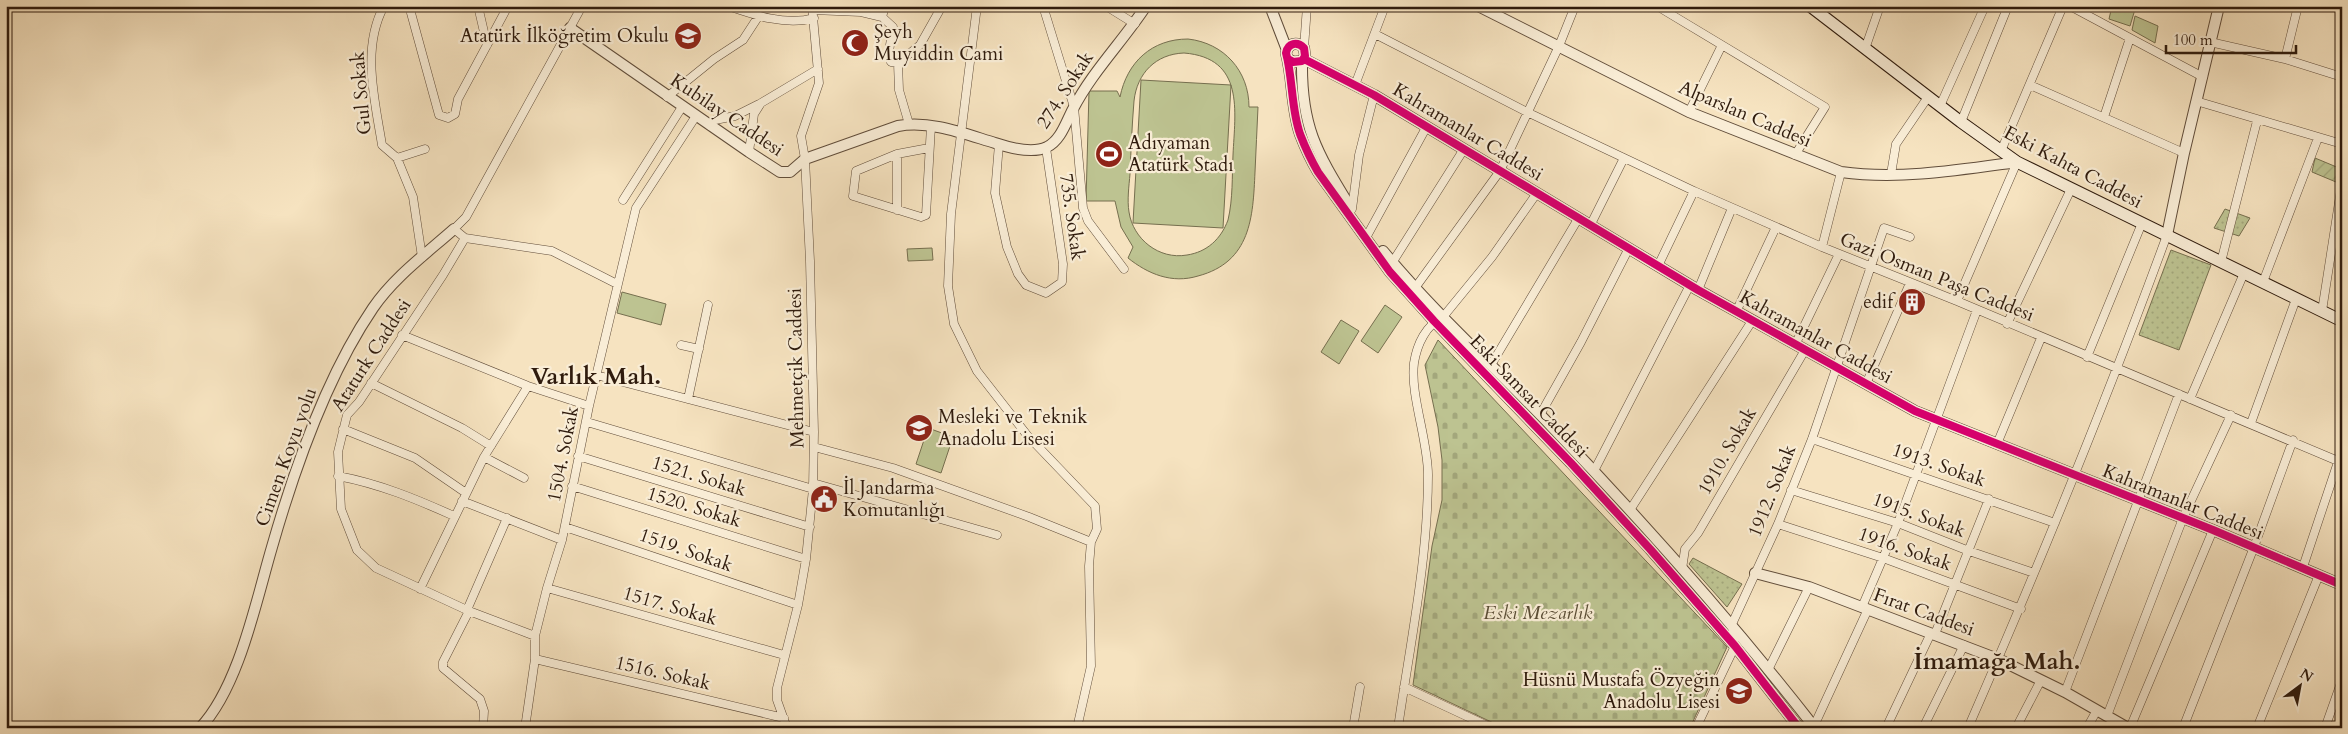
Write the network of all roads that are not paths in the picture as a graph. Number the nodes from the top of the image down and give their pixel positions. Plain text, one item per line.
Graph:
1 (384, 6) edge
2 (478, 6) edge
3 (508, 6) edge
4 (582, 6) edge
5 (728, 6) edge
6 (885, 6) edge
7 (942, 6) edge
8 (977, 6) edge
9 (1043, 6) edge
10 (1106, 6) edge
11 (1146, 6) edge
12 (1270, 6) edge
13 (1307, 6) edge
14 (1385, 6) edge
15 (1478, 6) edge
16 (1575, 6) edge
17 (1657, 6) edge
18 (1810, 6) edge
19 (1880, 6) edge
20 (1985, 6) edge
21 (2008, 6) edge
22 (2063, 6) edge
23 (2070, 6) edge
24 (2219, 6) edge
25 (2298, 6) edge
26 (862, 9) edge
27 (813, 12) edge
28 (411, 13) dead end
29 (758, 17) junction
30 (882, 17) junction
31 (1135, 24) junction
32 (570, 28) junction
33 (1374, 34) junction
34 (2130, 38) junction
35 (2210, 42) junction
36 (486, 45) junction
37 (1722, 45) junction
38 (1559, 46) junction
39 (1865, 49) junction
40 (1288, 55) junction
41 (1304, 56) junction
42 (2285, 59) junction
43 (898, 63) junction
44 (818, 69) junction
45 (2202, 77) junction
46 (2342, 77) edge
47 (1355, 85) junction
48 (2030, 85) junction
49 (1374, 95) junction
50 (667, 97) junction
51 (1928, 97) junction
52 (2196, 102) junction
53 (760, 103) junction
54 (1940, 106) junction
55 (682, 107) junction
56 (1074, 107) junction
57 (1690, 112) junction
58 (1528, 113) junction
59 (696, 116) junction
60 (2104, 117) junction
61 (2257, 121) junction
62 (1961, 122) junction
63 (910, 124) junction
64 (710, 126) junction
65 (931, 126) junction
66 (1427, 126) junction
67 (963, 133) junction
68 (2318, 138) junction
69 (999, 144) junction
70 (2342, 144) edge
71 (930, 148) junction
72 (1046, 148) junction
73 (425, 149) dead end
74 (1464, 149) junction
75 (2000, 151) junction
76 (749, 152) junction
77 (2184, 152) junction
78 (897, 154) junction
79 (1796, 155) junction
80 (397, 158) junction
81 (1624, 158) junction
82 (805, 159) junction
83 (2018, 162) junction
84 (1500, 171) junction
85 (1841, 172) junction
86 (1891, 174) junction
87 (2342, 183) edge
88 (2071, 189) junction
89 (1694, 191) junction
90 (1536, 193) junction
91 (623, 200) dead end
92 (1732, 208) junction
93 (1352, 209) junction
94 (897, 210) junction
95 (1578, 219) junction
96 (2142, 223) junction
97 (1590, 226) junction
98 (1776, 227) junction
99 (454, 229) junction
100 (1368, 234) junction
101 (2167, 235) junction
102 (1910, 237) dead end
103 (465, 238) junction
104 (1822, 247) junction
105 (1629, 248) junction
106 (1839, 254) junction
107 (422, 257) junction
108 (2221, 262) junction
109 (1392, 263) junction
110 (1658, 266) junction
111 (1871, 268) junction
112 (1124, 269) dead end
113 (2244, 273) junction
114 (2263, 282) junction
115 (1910, 283) junction
116 (617, 284) junction
117 (1694, 287) junction
118 (1415, 288) junction
119 (2296, 299) junction
120 (1957, 301) junction
121 (708, 305) dead end
122 (1976, 310) junction
123 (2322, 311) junction
124 (1736, 312) junction
125 (1439, 319) junction
126 (1752, 320) junction
127 (2342, 321) edge
128 (2007, 324) junction
129 (402, 335) junction
130 (2041, 338) junction
131 (681, 344) dead end
132 (1795, 344) junction
133 (699, 349) junction
134 (1805, 350) junction
135 (2087, 357) junction
136 (1491, 365) junction
137 (1837, 368) junction
138 (2118, 369) junction
139 (596, 375) junction
140 (371, 383) junction
141 (1866, 384) junction
142 (528, 386) junction
143 (2179, 394) junction
144 (688, 399) junction
145 (2190, 399) junction
146 (589, 406) junction
147 (1540, 414) junction
148 (2231, 416) junction
149 (1937, 421) junction
150 (587, 422) junction
151 (2251, 423) junction
152 (343, 429) junction
153 (814, 432) junction
154 (1812, 439) junction
155 (2292, 440) junction
156 (1997, 444) junction
157 (491, 446) junction
158 (814, 447) junction
159 (2342, 450) edge
160 (578, 456) junction
161 (484, 457) junction
162 (2338, 460) junction
163 (1594, 471) junction
164 (1915, 474) junction
165 (338, 476) junction
166 (2075, 476) junction
167 (2333, 477) junction
168 (524, 478) dead end
169 (2342, 480) edge
170 (572, 486) junction
171 (813, 486) junction
172 (1791, 490) junction
173 (466, 494) junction
174 (1989, 499) junction
175 (462, 501) junction
176 (2138, 501) junction
177 (1630, 510) junction
178 (454, 516) junction
179 (507, 518) junction
180 (2183, 518) junction
181 (1898, 523) junction
182 (2055, 523) junction
183 (1778, 524) junction
184 (565, 527) junction
185 (810, 527) junction
186 (2213, 530) junction
187 (997, 535) dead end
188 (562, 540) junction
189 (1091, 542) junction
190 (2254, 547) junction
191 (1969, 551) junction
192 (1883, 558) junction
193 (806, 560) junction
194 (2303, 567) junction
195 (1682, 569) junction
196 (1755, 573) junction
197 (2034, 574) junction
198 (2319, 575) junction
199 (1956, 584) junction
200 (2342, 585) edge
201 (420, 588) junction
202 (547, 588) junction
203 (1809, 588) junction
204 (798, 605) junction
205 (1865, 608) junction
206 (2021, 610) junction
207 (468, 611) junction
208 (1732, 624) junction
209 (1933, 634) junction
210 (536, 636) junction
211 (1964, 645) junction
212 (1735, 646) junction
213 (784, 655) junction
214 (535, 658) junction
215 (1998, 659) junction
216 (1768, 670) junction
217 (2041, 680) junction
218 (2342, 680) edge
219 (1360, 687) dead end
220 (1404, 687) junction
221 (2065, 692) junction
222 (2097, 710) junction
223 (2107, 716) junction
224 (784, 718) junction
225 (1814, 727) edge
226 (200, 728) edge
227 (483, 728) edge
228 (525, 728) edge
229 (787, 728) edge
230 (1077, 728) edge
231 (1353, 728) edge
232 (1398, 728) edge
233 (1492, 728) edge
234 (1696, 728) edge
235 (1799, 728) edge
236 (1886, 728) edge
237 (1923, 728) edge
238 (1968, 728) edge
239 (2016, 728) edge
240 (2086, 728) edge
241 (2129, 728) edge
242 (2183, 728) edge
243 (2257, 728) edge
244 (2325, 728) edge

1 - 80 street, Gul Sokak
2 - 36 street
3 - 36 street
4 - 32 street
5 - 29 street
6 - 30 street
7 - 43 street
8 - 67 street
9 - 56 street
10 - 31 street
11 - 31 street, 274. Sokak
12 - 40 street, Eski Samsat Caddesi
13 - 41 street
14 - 33 street
15 - 38 street, Alparslan Caddesi
16 - 38 street
17 - 37 street
18 - 39 main road, Eski Kahta Caddesi
19 - 39 street
20 - 54 street
21 - 62 street
22 - 48 street
23 - 34 street
24 - 35 street
25 - 42 street
26 - 27 street
26 - 30 street
27 - 29 street
27 - 44 street, Mehmetçik Caddesi
28 - 36 street
29 - 50 street
30 - 43 street
31 - 56 street, 274. Sokak
32 - 50 street, Kubilay Caddesi
32 - 99 street
33 - 47 street
33 - 58 street, Gazi Osman Paşa Caddesi
34 - 45 street
34 - 60 street
35 - 42 street
35 - 45 street
37 - 57 street
37 - 79 street
38 - 57 street, Alparslan Caddesi
38 - 58 street
39 - 51 main road, Eski Kahta Caddesi
40 - 41 street
40 - 41 street
40 - 125 street, Eski Samsat Caddesi
41 - 47 street, Kahramanlar Caddesi
41 - 93 street, Eski Samsat Caddesi
42 - 46 street
43 - 63 street
44 - 53 street
44 - 82 street, Mehmetçik Caddesi
45 - 52 street
47 - 49 street, Kahramanlar Caddesi
48 - 60 street
48 - 75 street
49 - 66 street, Kahramanlar Caddesi
49 - 93 street
50 - 55 street, Kubilay Caddesi
51 - 54 main road, Eski Kahta Caddesi
51 - 86 street
52 - 61 street
52 - 77 street
53 - 64 street
53 - 76 street
54 - 62 main road, Eski Kahta Caddesi
55 - 59 street, Kubilay Caddesi
55 - 91 street
56 - 72 street, 274. Sokak
56 - 112 street
57 - 79 street, Alparslan Caddesi
58 - 81 street, Gazi Osman Paşa Caddesi
58 - 84 street
59 - 64 street, Kubilay Caddesi
59 - 116 street, 1504. Sokak
60 - 77 street
61 - 68 street
61 - 108 street
62 - 75 main road, Eski Kahta Caddesi
63 - 65 street, Kubilay Caddesi
63 - 82 street, Kubilay Caddesi
64 - 76 street, Kubilay Caddesi
65 - 67 street, Kubilay Caddesi
65 - 71 street
66 - 74 street, Kahramanlar Caddesi
66 - 100 street
67 - 69 street, 274. Sokak
67 - 189 street
68 - 70 street
68 - 114 street
69 - 72 street, 274. Sokak
69 - 72 street, 735. Sokak
71 - 78 street
71 - 94 street
73 - 80 street
74 - 84 street, Kahramanlar Caddesi
74 - 109 street
75 - 83 main road, Eski Kahta Caddesi
76 - 82 street, Kubilay Caddesi
77 - 101 street
78 - 94 street
78 - 94 street
79 - 85 street, Alparslan Caddesi
80 - 107 street, Gul Sokak
81 - 89 street, Gazi Osman Paşa Caddesi
81 - 97 street
82 - 153 street, Mehmetçik Caddesi
83 - 86 street, Alparslan Caddesi
83 - 88 main road, Eski Kahta Caddesi
83 - 120 street
84 - 90 street, Kahramanlar Caddesi
84 - 118 street
85 - 86 street, Alparslan Caddesi
85 - 104 street
87 - 123 street
88 - 96 main road, Eski Kahta Caddesi
88 - 128 street
89 - 92 street, Gazi Osman Paşa Caddesi
89 - 110 street
90 - 95 street, Kahramanlar Caddesi
90 - 125 street
92 - 98 street, Gazi Osman Paşa Caddesi
92 - 117 street
93 - 100 street, Eski Samsat Caddesi
95 - 97 street, Kahramanlar Caddesi
95 - 136 street
96 - 101 main road, Eski Kahta Caddesi
96 - 135 street
97 - 105 street, Kahramanlar Caddesi
98 - 104 street, Gazi Osman Paşa Caddesi
98 - 124 street
99 - 103 street
99 - 107 street, Cimen Koyu yolu
100 - 109 street, Eski Samsat Caddesi
101 - 108 main road, Eski Kahta Caddesi
101 - 138 street
102 - 111 street, 1912. Sokak
103 - 116 street
103 - 129 street, Ataturk Caddesi
104 - 106 street, Gazi Osman Paşa Caddesi
105 - 110 street, Kahramanlar Caddesi
105 - 147 street
106 - 111 street, Gazi Osman Paşa Caddesi
106 - 132 street
107 - 226 street, Cimen Koyu yolu
108 - 113 main road, Eski Kahta Caddesi
109 - 118 street, Eski Samsat Caddesi
110 - 117 street, Kahramanlar Caddesi
111 - 115 street, Gazi Osman Paşa Caddesi
111 - 137 street, 1912. Sokak
113 - 114 main road, Eski Kahta Caddesi
113 - 145 street
114 - 119 main road, Eski Kahta Caddesi
115 - 120 street, Gazi Osman Paşa Caddesi
115 - 141 street
116 - 139 street, 1504. Sokak
117 - 124 street, Kahramanlar Caddesi
117 - 163 street
118 - 125 street, Eski Samsat Caddesi
119 - 123 main road, Eski Kahta Caddesi
119 - 151 street
120 - 122 street, Gazi Osman Paşa Caddesi
121 - 133 street
122 - 128 street, Gazi Osman Paşa Caddesi
122 - 149 street
123 - 127 main road, Eski Kahta Caddesi
124 - 126 street, Kahramanlar Caddesi
125 - 136 street, Eski Samsat Caddesi
125 - 212 street, Eski Samsat Caddesi
125 - 220 street
126 - 132 street, Kahramanlar Caddesi
126 - 177 street
128 - 130 street, Gazi Osman Paşa Caddesi
129 - 140 street, Ataturk Caddesi
129 - 142 street
130 - 135 street, Gazi Osman Paşa Caddesi
130 - 156 street
131 - 133 street
132 - 134 street, Kahramanlar Caddesi
133 - 144 street
134 - 137 street, Kahramanlar Caddesi
134 - 195 street, 1910. Sokak
135 - 138 street, Gazi Osman Paşa Caddesi
136 - 147 street, Eski Samsat Caddesi
137 - 141 street, Kahramanlar Caddesi
137 - 154 street, 1912. Sokak
138 - 143 street, Gazi Osman Paşa Caddesi
138 - 166 street
139 - 144 street
139 - 146 street, 1504. Sokak
140 - 152 street, Ataturk Caddesi
140 - 157 street
141 - 149 street, Kahramanlar Caddesi
142 - 146 street
142 - 157 street
143 - 145 street, Gazi Osman Paşa Caddesi
143 - 176 street
144 - 153 street
145 - 148 street, Gazi Osman Paşa Caddesi
146 - 150 street, 1504. Sokak
147 - 163 street, Eski Samsat Caddesi
148 - 151 street, Gazi Osman Paşa Caddesi
148 - 180 street
149 - 156 street, Kahramanlar Caddesi
149 - 164 street
150 - 160 street, 1504. Sokak
150 - 171 street
151 - 155 street, Gazi Osman Paşa Caddesi
152 - 165 street, Ataturk Caddesi
152 - 173 street
153 - 158 street, Mehmetçik Caddesi
154 - 164 street, 1913. Sokak
154 - 172 street, 1912. Sokak
155 - 162 street, Gazi Osman Paşa Caddesi
155 - 190 street
156 - 166 street, Kahramanlar Caddesi
157 - 161 street
158 - 171 street, Mehmetçik Caddesi
158 - 189 street
159 - 162 street
160 - 170 street, 1504. Sokak
160 - 185 street, 1521. Sokak
161 - 168 street
161 - 173 street
162 - 167 street
163 - 177 street, Eski Samsat Caddesi
164 - 174 street, 1913. Sokak
164 - 181 street
165 - 178 street
165 - 201 street, Ataturk Caddesi
166 - 176 street, Kahramanlar Caddesi
166 - 182 street
167 - 169 street
167 - 194 street
170 - 184 street, 1504. Sokak
170 - 193 street, 1520. Sokak
171 - 185 street, Mehmetçik Caddesi
171 - 187 street
172 - 181 street, 1915. Sokak
172 - 183 street, 1912. Sokak
173 - 175 street
174 - 182 street, 1913. Sokak
174 - 191 street
175 - 178 street
175 - 179 street
176 - 180 street, Kahramanlar Caddesi
176 - 221 street
177 - 195 street, Eski Samsat Caddesi
178 - 201 street
179 - 188 street
179 - 207 street
180 - 186 street, Kahramanlar Caddesi
180 - 223 street
181 - 191 street, 1915. Sokak
181 - 192 street
182 - 197 street
183 - 192 street, 1916. Sokak
183 - 196 street, 1912. Sokak
184 - 188 street, 1504. Sokak
184 - 204 street, 1519. Sokak
185 - 193 street, Mehmetçik Caddesi
186 - 190 street, Kahramanlar Caddesi
186 - 241 street
188 - 202 street, 1504. Sokak
189 - 230 street
190 - 194 street, Kahramanlar Caddesi
190 - 242 street
191 - 197 street, 1915. Sokak
191 - 199 street
192 - 199 street, 1916. Sokak
192 - 205 street
193 - 204 street, Mehmetçik Caddesi
194 - 198 street, Kahramanlar Caddesi
195 - 208 street, Eski Samsat Caddesi
196 - 203 street, Fırat Caddesi
196 - 208 street, 1912. Sokak
197 - 206 street
198 - 200 street, Kahramanlar Caddesi
198 - 243 street
199 - 206 street, 1916. Sokak
199 - 209 street
201 - 207 street, Ataturk Caddesi
202 - 210 street, 1504. Sokak
202 - 213 street, 1517. Sokak
203 - 205 street, Fırat Caddesi
203 - 216 street
204 - 213 street, Mehmetçik Caddesi
205 - 209 street, Fırat Caddesi
205 - 225 street
206 - 215 street
207 - 210 street, Ataturk Caddesi
207 - 227 street
208 - 212 street
208 - 216 street, Eski Samsat Caddesi
209 - 211 street, Fırat Caddesi
209 - 236 street
210 - 214 street, 1504. Sokak
211 - 215 street, Fırat Caddesi
211 - 237 street
212 - 234 street
212 - 235 street, Eski Samsat Caddesi
213 - 224 street, Mehmetçik Caddesi
214 - 224 street, 1516. Sokak
214 - 228 street, 1504. Sokak
215 - 217 street, Fırat Caddesi
215 - 238 street
216 - 225 street, Eski Samsat Caddesi
217 - 221 street, Fırat Caddesi
217 - 239 street
218 - 244 street
219 - 231 street
220 - 232 street
220 - 233 street
221 - 222 street, Fırat Caddesi
222 - 223 street, Fırat Caddesi
222 - 240 street
223 - 241 street, Fırat Caddesi
224 - 229 street, Mehmetçik Caddesi

